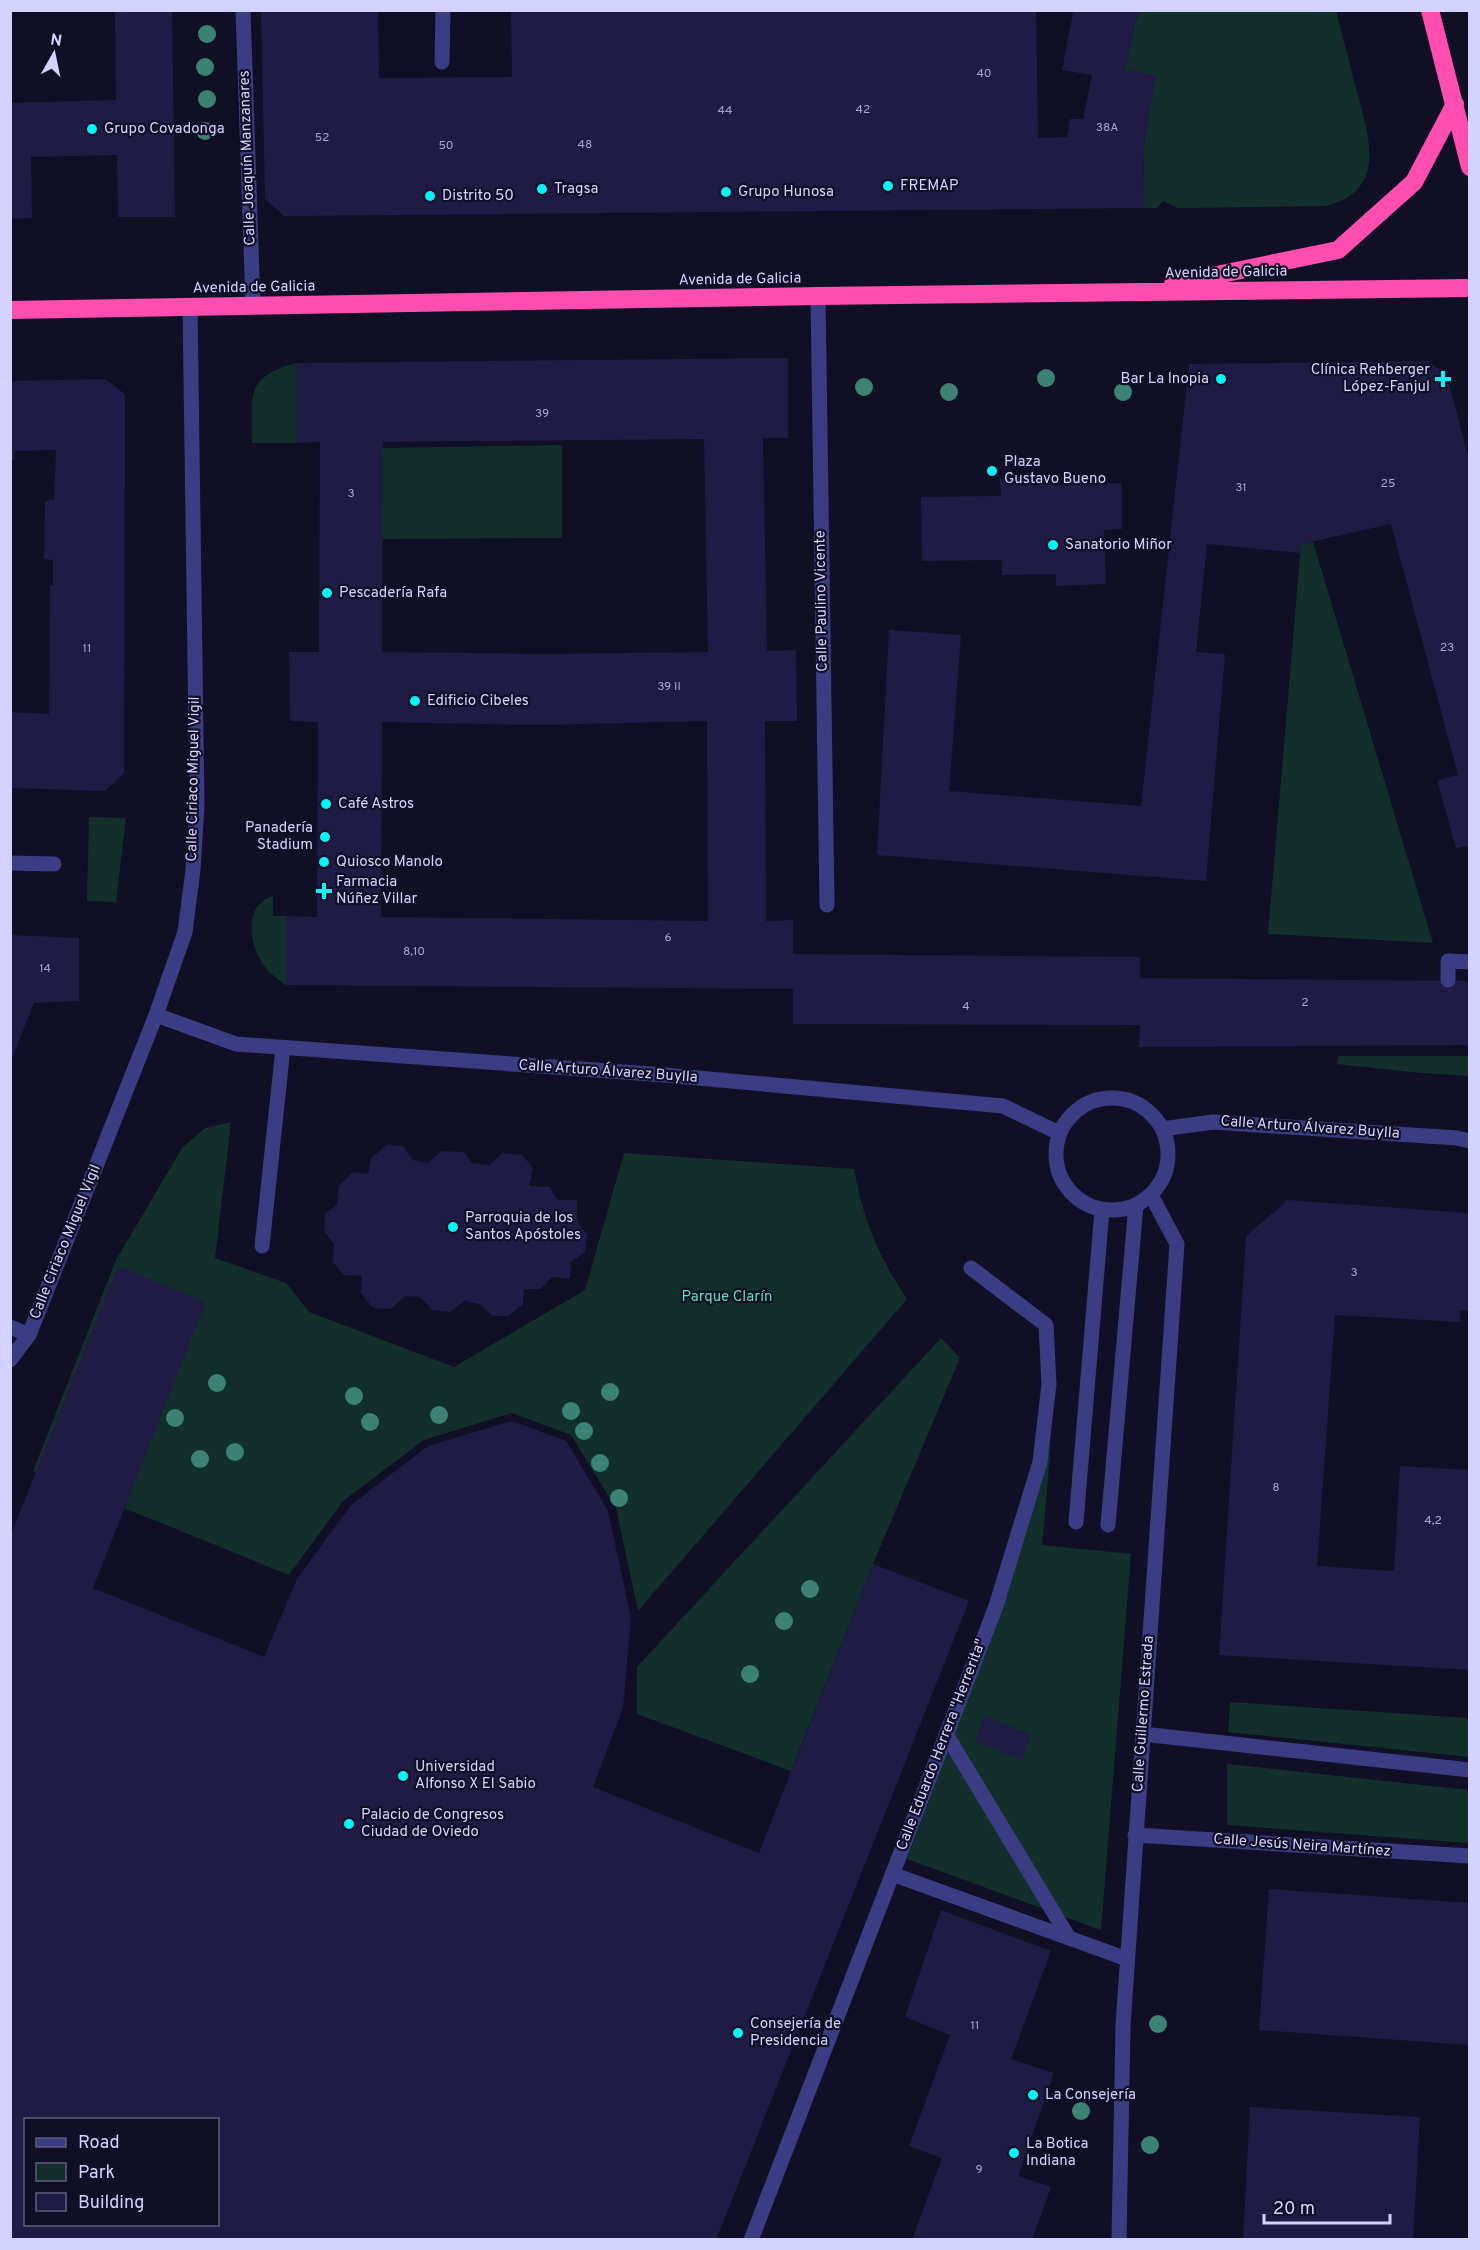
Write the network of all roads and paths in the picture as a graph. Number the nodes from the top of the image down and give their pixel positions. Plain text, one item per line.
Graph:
1 (243, 10) edge
2 (443, 10) edge
3 (1430, 10) edge
4 (442, 62) dead end
5 (1455, 104) junction
6 (1470, 167) edge
7 (1470, 288) edge
8 (1129, 293) junction
9 (818, 296) junction
10 (190, 306) junction
11 (253, 306) junction
12 (10, 310) edge
13 (10, 862) edge
14 (54, 864) dead end
15 (827, 904) dead end
16 (1470, 962) edge
17 (1448, 980) dead end
18 (156, 1015) junction
19 (283, 1048) junction
20 (1162, 1129) junction
21 (1059, 1133) junction
22 (1466, 1138) edge
23 (1151, 1195) junction
24 (1136, 1205) junction
25 (1102, 1210) junction
26 (262, 1246) dead end
27 (971, 1268) dead end
28 (10, 1327) edge
29 (29, 1335) junction
30 (10, 1360) edge
31 (1076, 1522) dead end
32 (1108, 1525) dead end
33 (946, 1734) junction
34 (1142, 1734) junction
35 (1470, 1770) edge
36 (1135, 1835) junction
37 (1470, 1856) edge
38 (892, 1874) junction
39 (1069, 1938) junction
40 (1127, 1959) junction
41 (751, 2240) edge
42 (1119, 2240) edge

1 - 11 street, Calle Joaquín Manzanares
2 - 4 street
3 - 5 highway
5 - 6 highway
5 - 8 highway
7 - 8 highway, Avenida de Galicia
8 - 9 highway, Avenida de Galicia
9 - 11 highway, Avenida de Galicia
9 - 15 street, Calle Paulino Vicente
10 - 11 highway, Avenida de Galicia
10 - 12 highway, Avenida de Galicia
10 - 18 street, Calle Ciriaco Miguel Vigil
13 - 14 street
16 - 17 street
18 - 19 street, Calle Arturo Álvarez Buylla
18 - 29 street, Calle Ciriaco Miguel Vigil
19 - 21 street, Calle Arturo Álvarez Buylla
19 - 26 street
20 - 21 street
20 - 22 street, Calle Arturo Álvarez Buylla
20 - 23 street
21 - 25 street
23 - 24 street
23 - 34 street, Calle Guillermo Estrada
24 - 25 street
24 - 32 street
25 - 31 street
27 - 33 street, Calle Eduardo Herrera "Herrerita"
28 - 29 street
29 - 30 street, Calle Ciriaco Miguel Vigil
33 - 38 street, Calle Eduardo Herrera "Herrerita"
33 - 39 street
34 - 35 street
34 - 36 street, Calle Guillermo Estrada
36 - 37 street, Calle Jesús Neira Martínez
36 - 40 street, Calle Guillermo Estrada
38 - 39 street
38 - 41 street, Calle Eduardo Herrera "Herrerita"
39 - 40 street
40 - 42 street, Calle Guillermo Estrada

